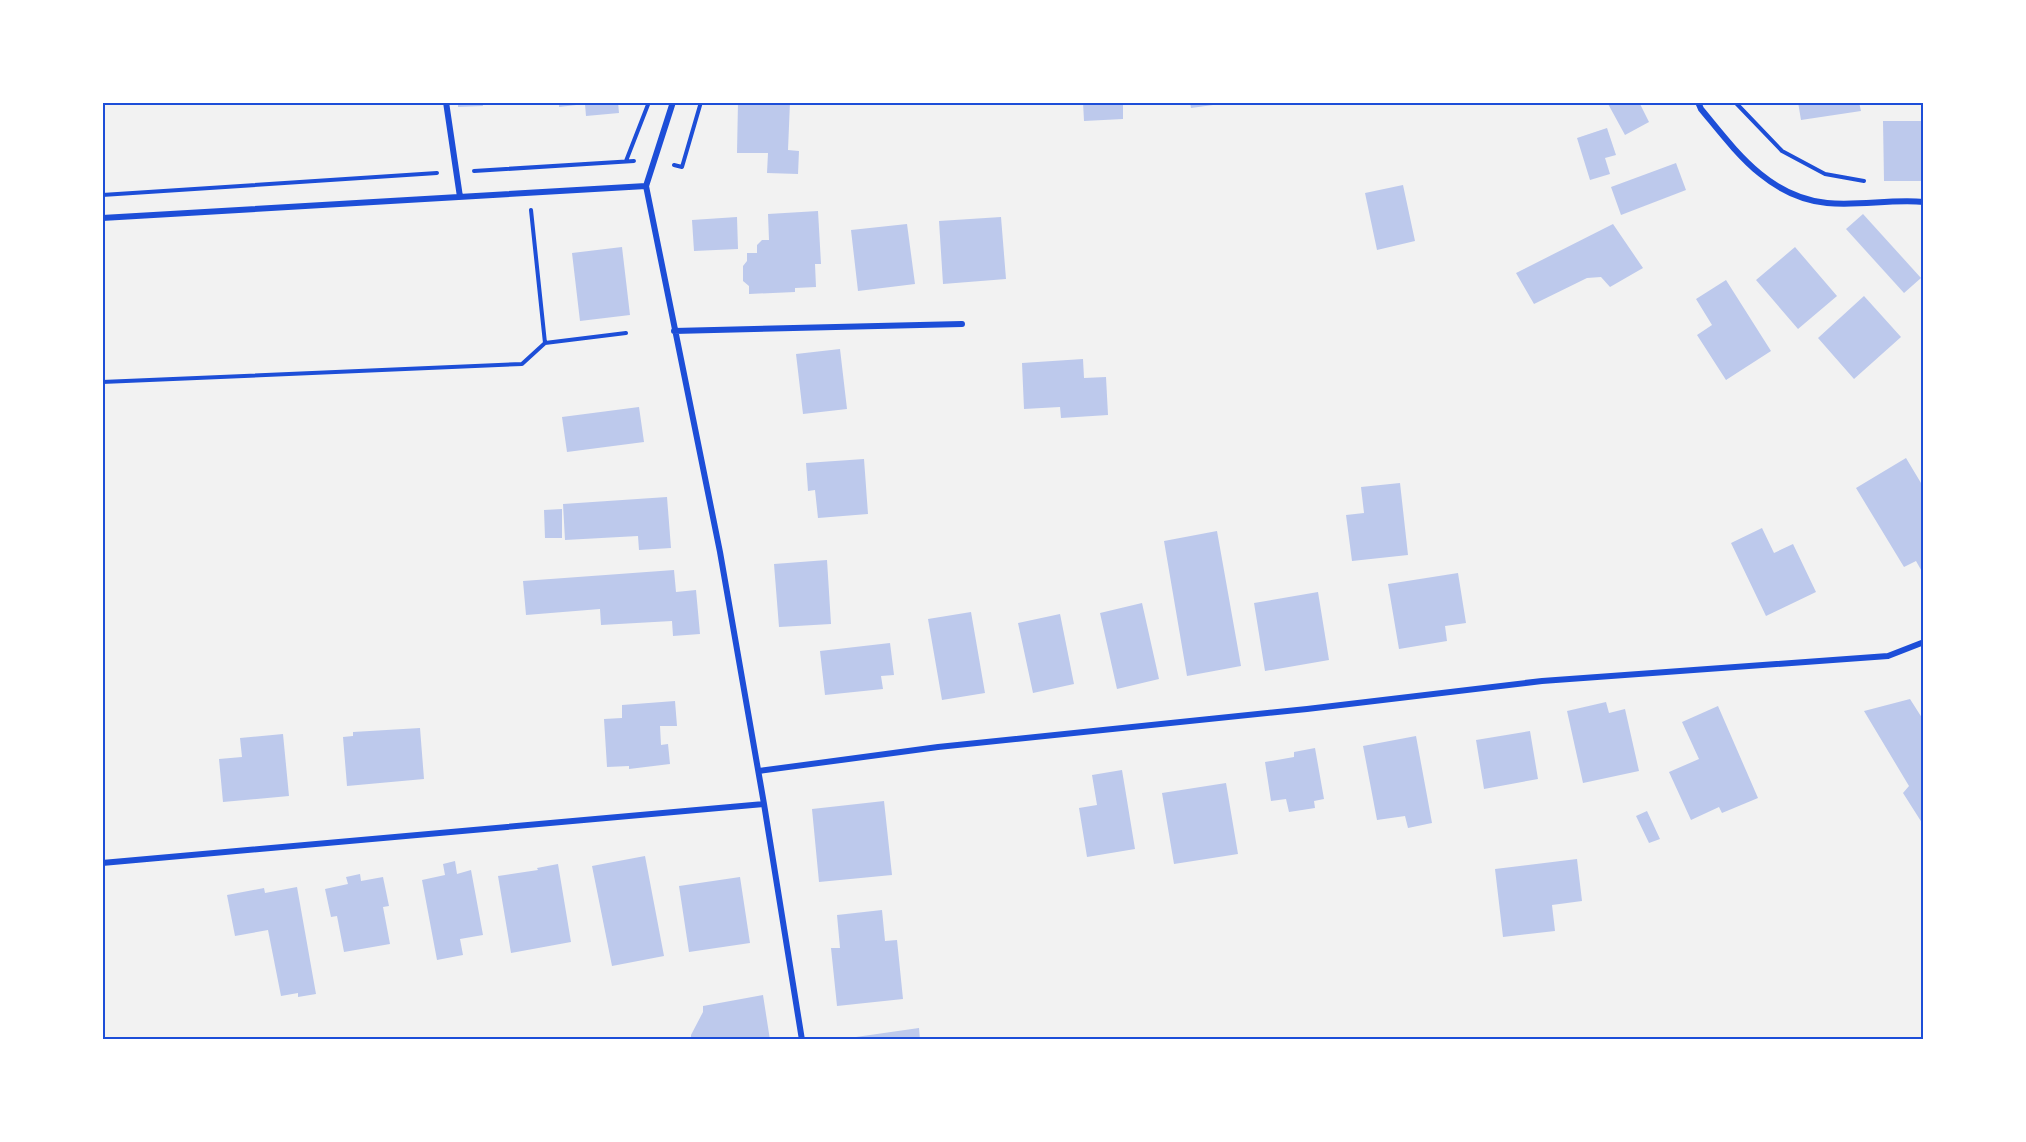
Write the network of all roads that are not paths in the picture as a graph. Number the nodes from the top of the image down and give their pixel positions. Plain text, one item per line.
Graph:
1 (446, 102) edge
2 (673, 102) edge
3 (1698, 102) edge
4 (646, 186) junction
5 (459, 197) junction
6 (1924, 202) edge
7 (102, 218) edge
8 (962, 324) dead end
9 (674, 331) junction
10 (1924, 642) edge
11 (759, 771) junction
12 (764, 804) junction
13 (102, 863) edge
14 (802, 1040) edge

1 - 5 street
2 - 4 street
3 - 6 street
4 - 5 street
4 - 9 street
5 - 7 street
8 - 9 street
9 - 11 street
10 - 11 street
11 - 12 street
12 - 13 street
12 - 14 street

